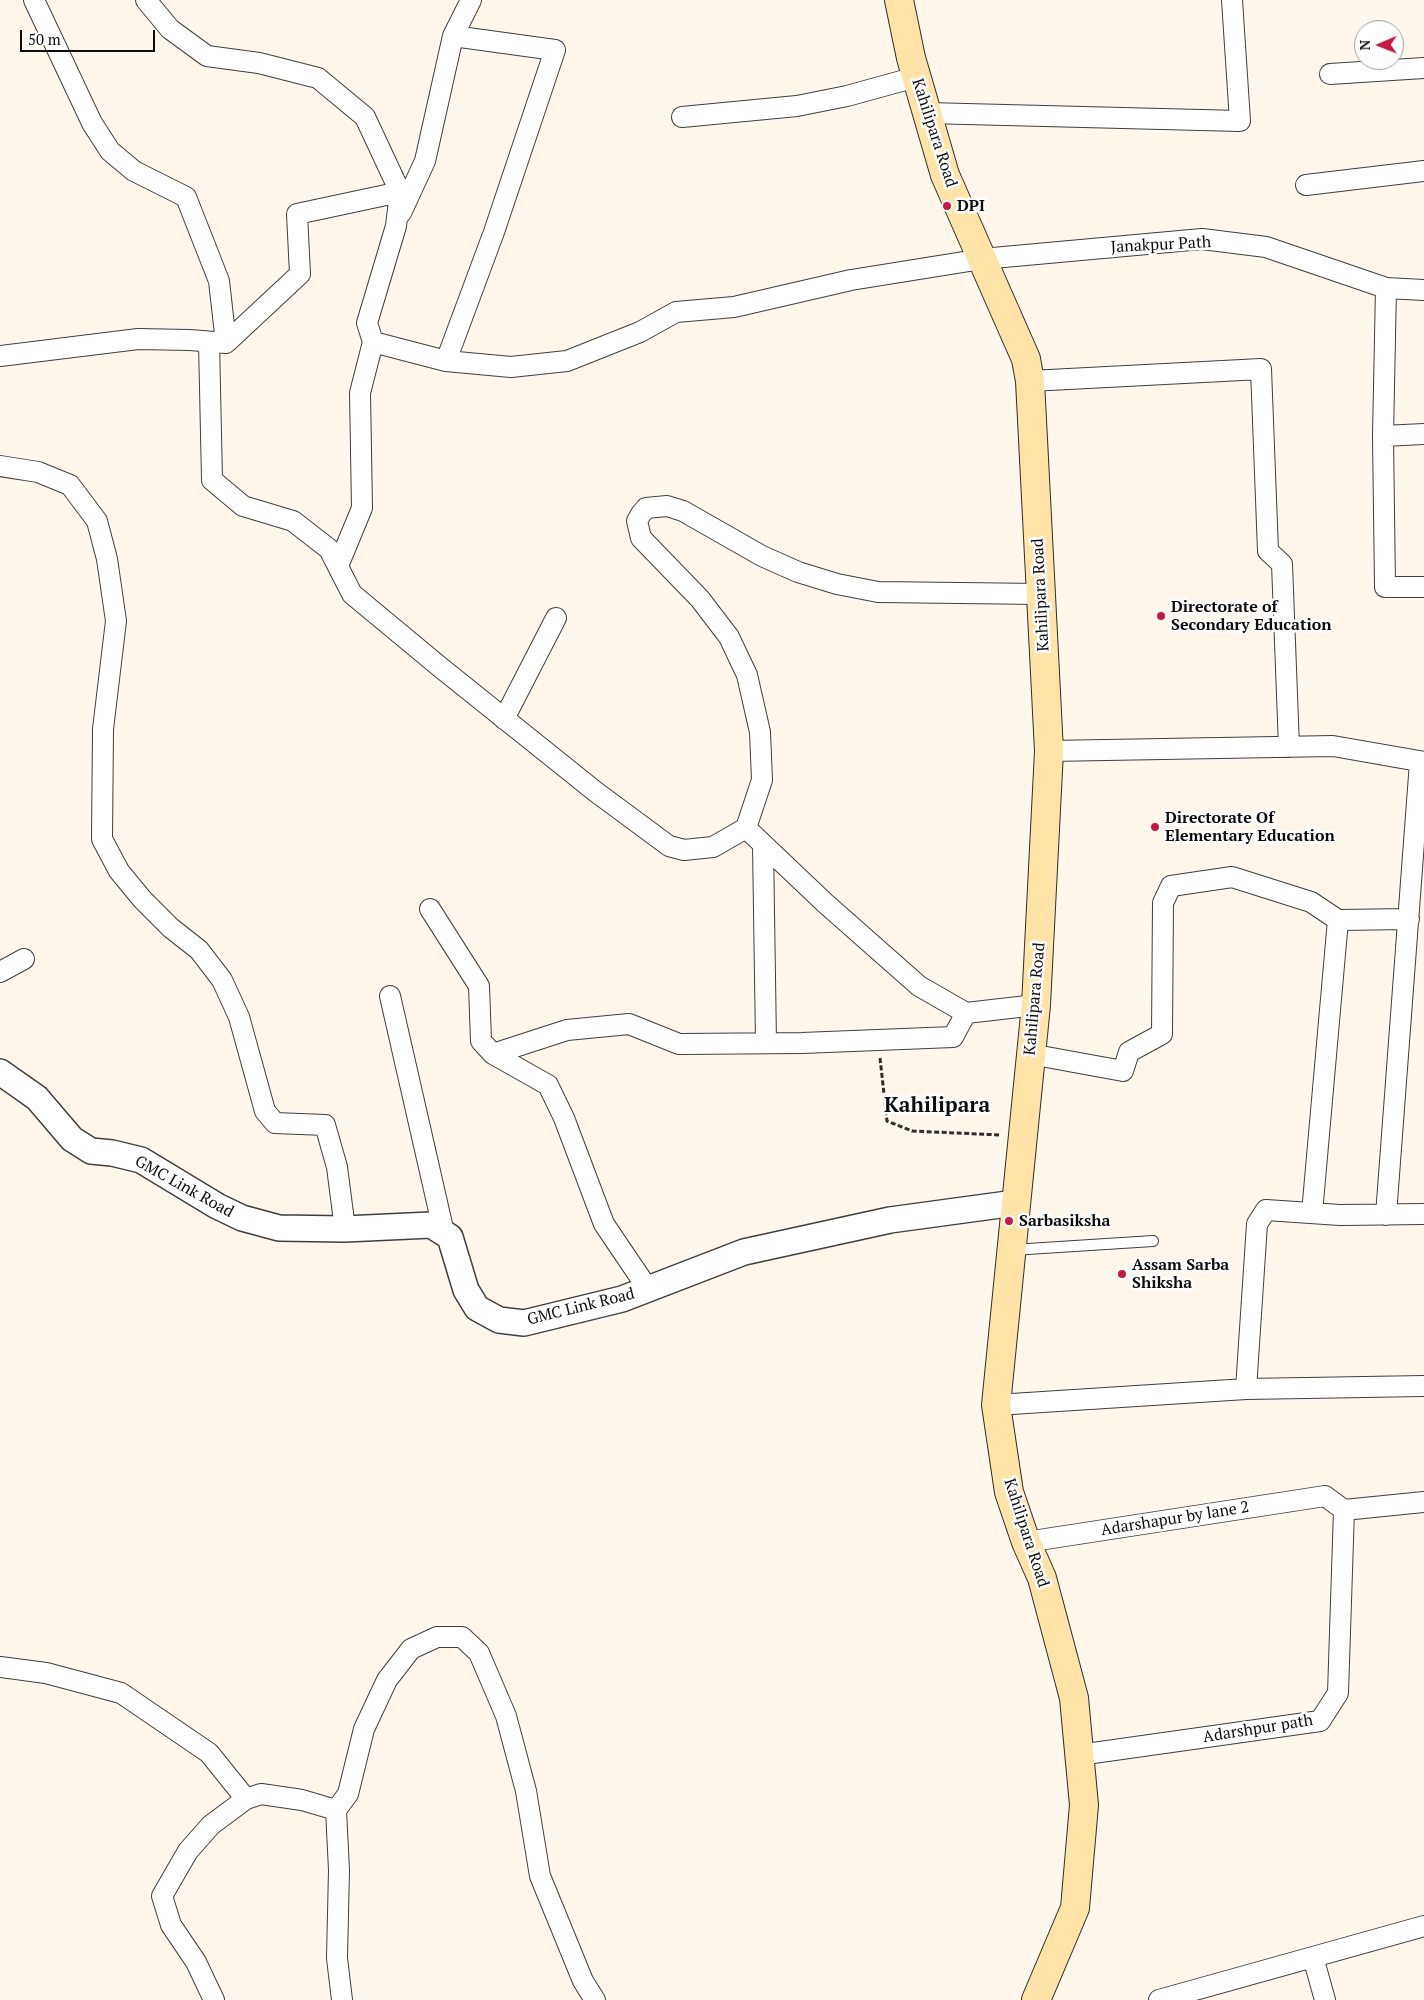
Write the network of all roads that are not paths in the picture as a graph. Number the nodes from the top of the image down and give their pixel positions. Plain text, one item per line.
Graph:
1 (34, 0) edge
2 (146, 0) edge
3 (471, 0) edge
4 (899, 0) edge
5 (1232, 0) edge
6 (453, 36) junction
7 (1424, 68) edge
8 (1330, 74) dead end
9 (916, 77) junction
10 (927, 113) junction
11 (682, 117) dead end
12 (1424, 171) edge
13 (1306, 185) dead end
14 (400, 192) junction
15 (396, 226) junction
16 (982, 259) junction
17 (1386, 288) junction
18 (1424, 290) edge
19 (218, 342) junction
20 (374, 342) junction
21 (0, 356) edge
22 (446, 361) junction
23 (1030, 381) junction
24 (1424, 434) edge
25 (1383, 436) junction
26 (0, 466) edge
27 (338, 566) junction
28 (1424, 587) edge
29 (1041, 594) junction
30 (556, 618) dead end
31 (504, 719) junction
32 (1289, 747) junction
33 (1049, 751) junction
34 (1422, 762) edge
35 (746, 828) junction
36 (763, 845) junction
37 (430, 909) dead end
38 (1338, 920) junction
39 (1414, 924) edge
40 (24, 959) dead end
41 (0, 972) edge
42 (390, 996) dead end
43 (1036, 1004) junction
44 (966, 1013) junction
45 (766, 1043) junction
46 (493, 1054) junction
47 (1030, 1054) junction
48 (0, 1072) edge
49 (1015, 1203) junction
50 (1312, 1214) junction
51 (1424, 1214) edge
52 (1386, 1215) junction
53 (346, 1229) junction
54 (444, 1234) junction
55 (1153, 1241) dead end
56 (1011, 1250) junction
57 (648, 1289) junction
58 (1424, 1386) edge
59 (1246, 1389) junction
60 (996, 1406) junction
61 (1424, 1502) edge
62 (1344, 1510) junction
63 (1026, 1542) junction
64 (0, 1667) edge
65 (1079, 1755) junction
66 (246, 1799) junction
67 (336, 1810) junction
68 (1424, 1926) edge
69 (1313, 1957) junction
70 (214, 2000) edge
71 (342, 2000) edge
72 (595, 2000) edge
73 (1036, 2000) edge
74 (1159, 2000) edge
75 (1325, 2000) edge

1 - 19 street
2 - 14 street
3 - 6 street
4 - 9 main road, Kahilipara Road
5 - 10 street
6 - 15 street
6 - 22 street
7 - 8 street
9 - 10 main road, Kahilipara Road
9 - 11 street
10 - 16 main road, Kahilipara Road
12 - 13 street
14 - 15 street
14 - 19 street
15 - 20 street
16 - 17 street, Janakpur Path
16 - 22 street, Janakpur Path
16 - 23 main road, Kahilipara Road
17 - 18 street, Janakpur Path
17 - 25 street
19 - 21 street
19 - 27 street
20 - 22 street, Janakpur Path
20 - 27 street
23 - 29 main road, Kahilipara Road
23 - 32 street
24 - 25 street
25 - 28 street
26 - 53 street
27 - 31 street
29 - 33 main road, Kahilipara Road
29 - 35 street
30 - 31 street
31 - 35 street
32 - 33 street
32 - 34 street
33 - 43 main road, Kahilipara Road
34 - 39 street
35 - 36 street
36 - 44 street
36 - 45 street
37 - 46 street
38 - 39 street
38 - 47 street
38 - 50 street
39 - 52 street
40 - 41 street
42 - 54 street
43 - 44 street
43 - 47 main road, Kahilipara Road
44 - 45 street
45 - 46 street
46 - 57 street
47 - 49 main road, Kahilipara Road
48 - 53 street, GMC Link Road
49 - 56 main road, Kahilipara Road
49 - 57 street, GMC Link Road
50 - 52 street
50 - 59 street
51 - 52 street
53 - 54 street, GMC Link Road
54 - 57 street, GMC Link Road
55 - 56 lane
56 - 60 main road, Kahilipara Road
58 - 59 street
59 - 60 street
60 - 63 main road, Kahilipara Road
61 - 62 street
62 - 63 street, Adarshapur by lane 2
62 - 65 street, Adarshpur path
63 - 65 main road, Kahilipara Road
64 - 66 street
65 - 73 main road, Kahilipara Road
66 - 67 street
66 - 70 street
67 - 71 street
67 - 72 street
68 - 69 street
69 - 74 street
69 - 75 street

